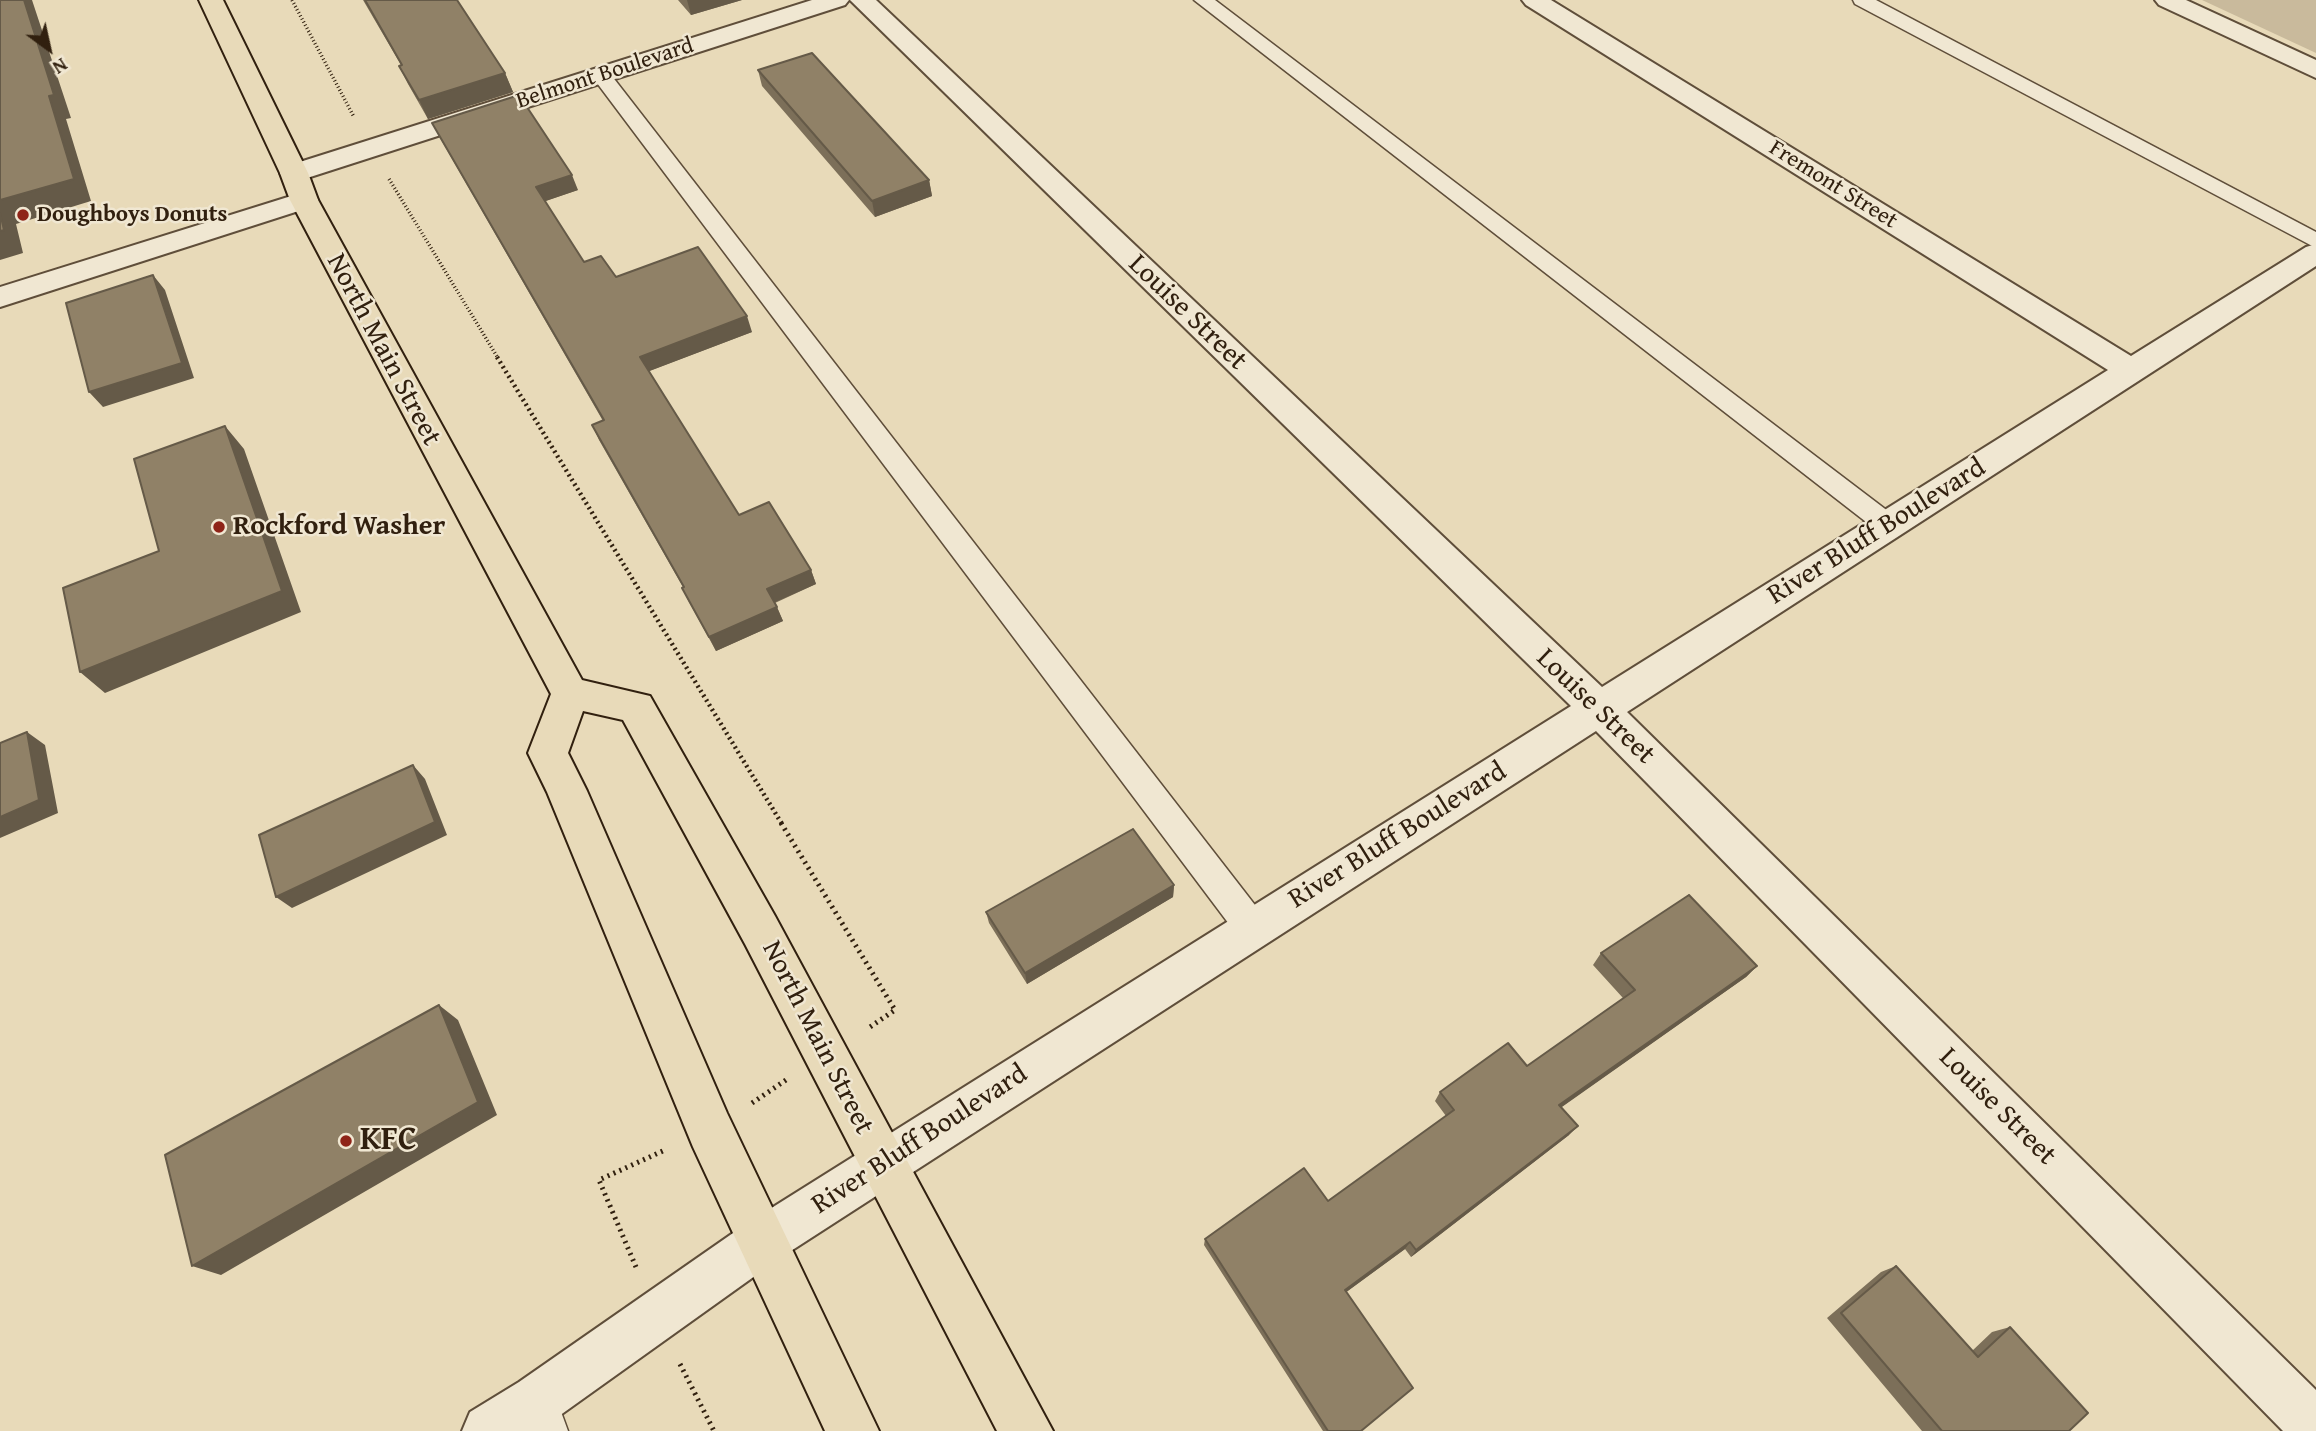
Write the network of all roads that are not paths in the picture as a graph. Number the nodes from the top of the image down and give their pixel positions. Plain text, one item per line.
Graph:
1 (211, 0) edge
2 (837, 0) edge
3 (862, 0) edge
4 (1203, 0) edge
5 (1534, 0) edge
6 (1862, 0) edge
7 (2167, 0) edge
8 (2316, 70) edge
9 (601, 75) junction
10 (299, 187) junction
11 (2316, 241) edge
12 (2316, 253) edge
13 (0, 297) edge
14 (2131, 370) junction
15 (1888, 525) junction
16 (570, 693) junction
17 (1599, 709) junction
18 (1253, 929) junction
19 (883, 1165) junction
20 (763, 1241) junction
21 (543, 1416) edge
22 (2316, 1427) edge
23 (489, 1431) edge
24 (852, 1431) edge
25 (1026, 1431) edge

1 - 10 main road, North Main Street
2 - 9 street, Belmont Boulevard
3 - 17 street, Louise Street
4 - 15 lane
5 - 14 street, Fremont Street
6 - 11 lane
7 - 8 street
9 - 10 street, Belmont Boulevard
9 - 18 lane
10 - 13 street, Belmont Boulevard
10 - 16 main road, North Main Street
12 - 14 street, River Bluff Boulevard
14 - 15 street, River Bluff Boulevard
15 - 17 street, River Bluff Boulevard
16 - 19 main road, North Main Street
16 - 20 main road
17 - 18 street, River Bluff Boulevard
17 - 22 street, Louise Street
18 - 19 street, River Bluff Boulevard
19 - 20 street, River Bluff Boulevard
19 - 25 main road, North Main Street
20 - 21 street, River Bluff Boulevard
20 - 24 main road
21 - 23 street, River Bluff Boulevard

